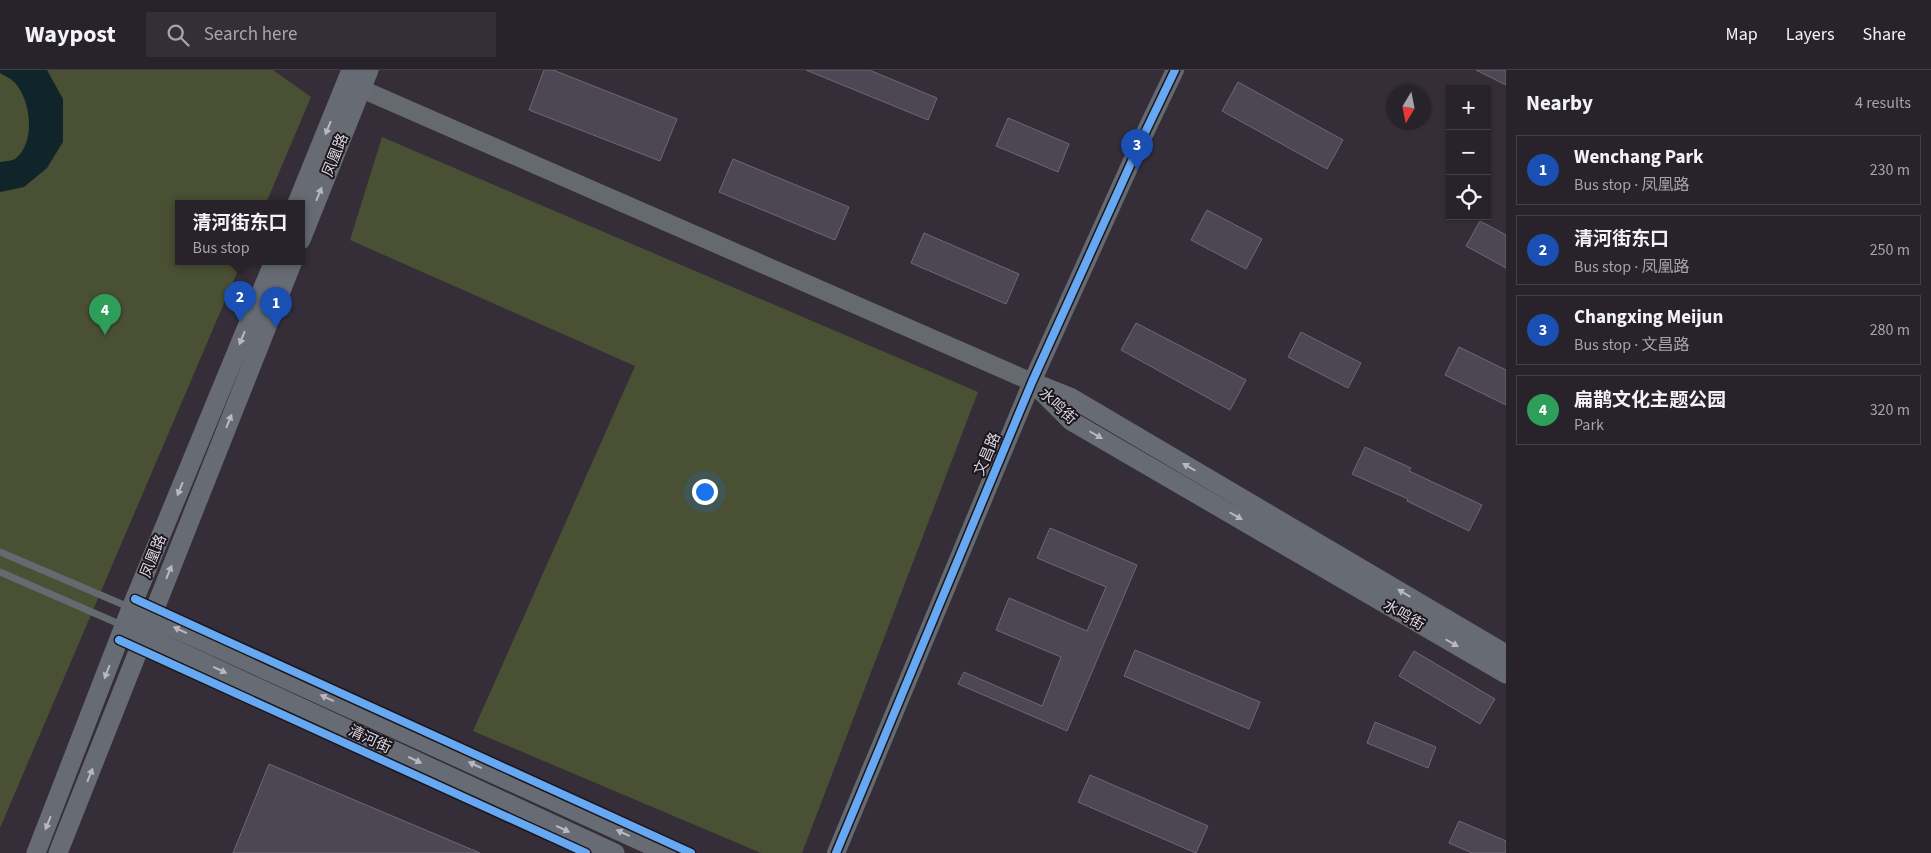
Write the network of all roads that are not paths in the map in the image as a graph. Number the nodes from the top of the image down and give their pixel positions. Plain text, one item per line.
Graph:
1 (369, 70) edge
2 (1175, 70) edge
3 (353, 81) edge
4 (298, 200) edge
5 (305, 228) edge
6 (272, 265) edge
7 (291, 265) edge
8 (1032, 382) junction
9 (0, 552) edge
10 (0, 572) edge
11 (132, 608) junction
12 (151, 617) junction
13 (125, 626) junction
14 (144, 635) junction
15 (1506, 654) edge
16 (1506, 674) edge
17 (36, 853) edge
18 (58, 853) edge
19 (615, 853) edge
20 (667, 853) edge
21 (836, 853) edge

1 - 3 main road, 凤凰路
2 - 8 street, 文昌路
3 -> 4 main road, 凤凰路
5 -> 3 main road, 凤凰路
3 - 8 street
6 -> 11 main road, 凤凰路
12 -> 7 main road, 凤凰路
15 -> 8 main road, 水鸣街
8 -> 16 main road, 水鸣街
8 - 21 street, 文昌路
9 - 11 lane
10 - 13 lane
11 - 12 main road, 清河街
11 - 13 main road, 凤凰路
12 - 14 main road, 凤凰路
20 -> 12 main road, 清河街
13 - 14 main road, 清河街
13 -> 17 main road, 凤凰路
18 -> 14 main road, 凤凰路
14 -> 19 main road, 清河街

